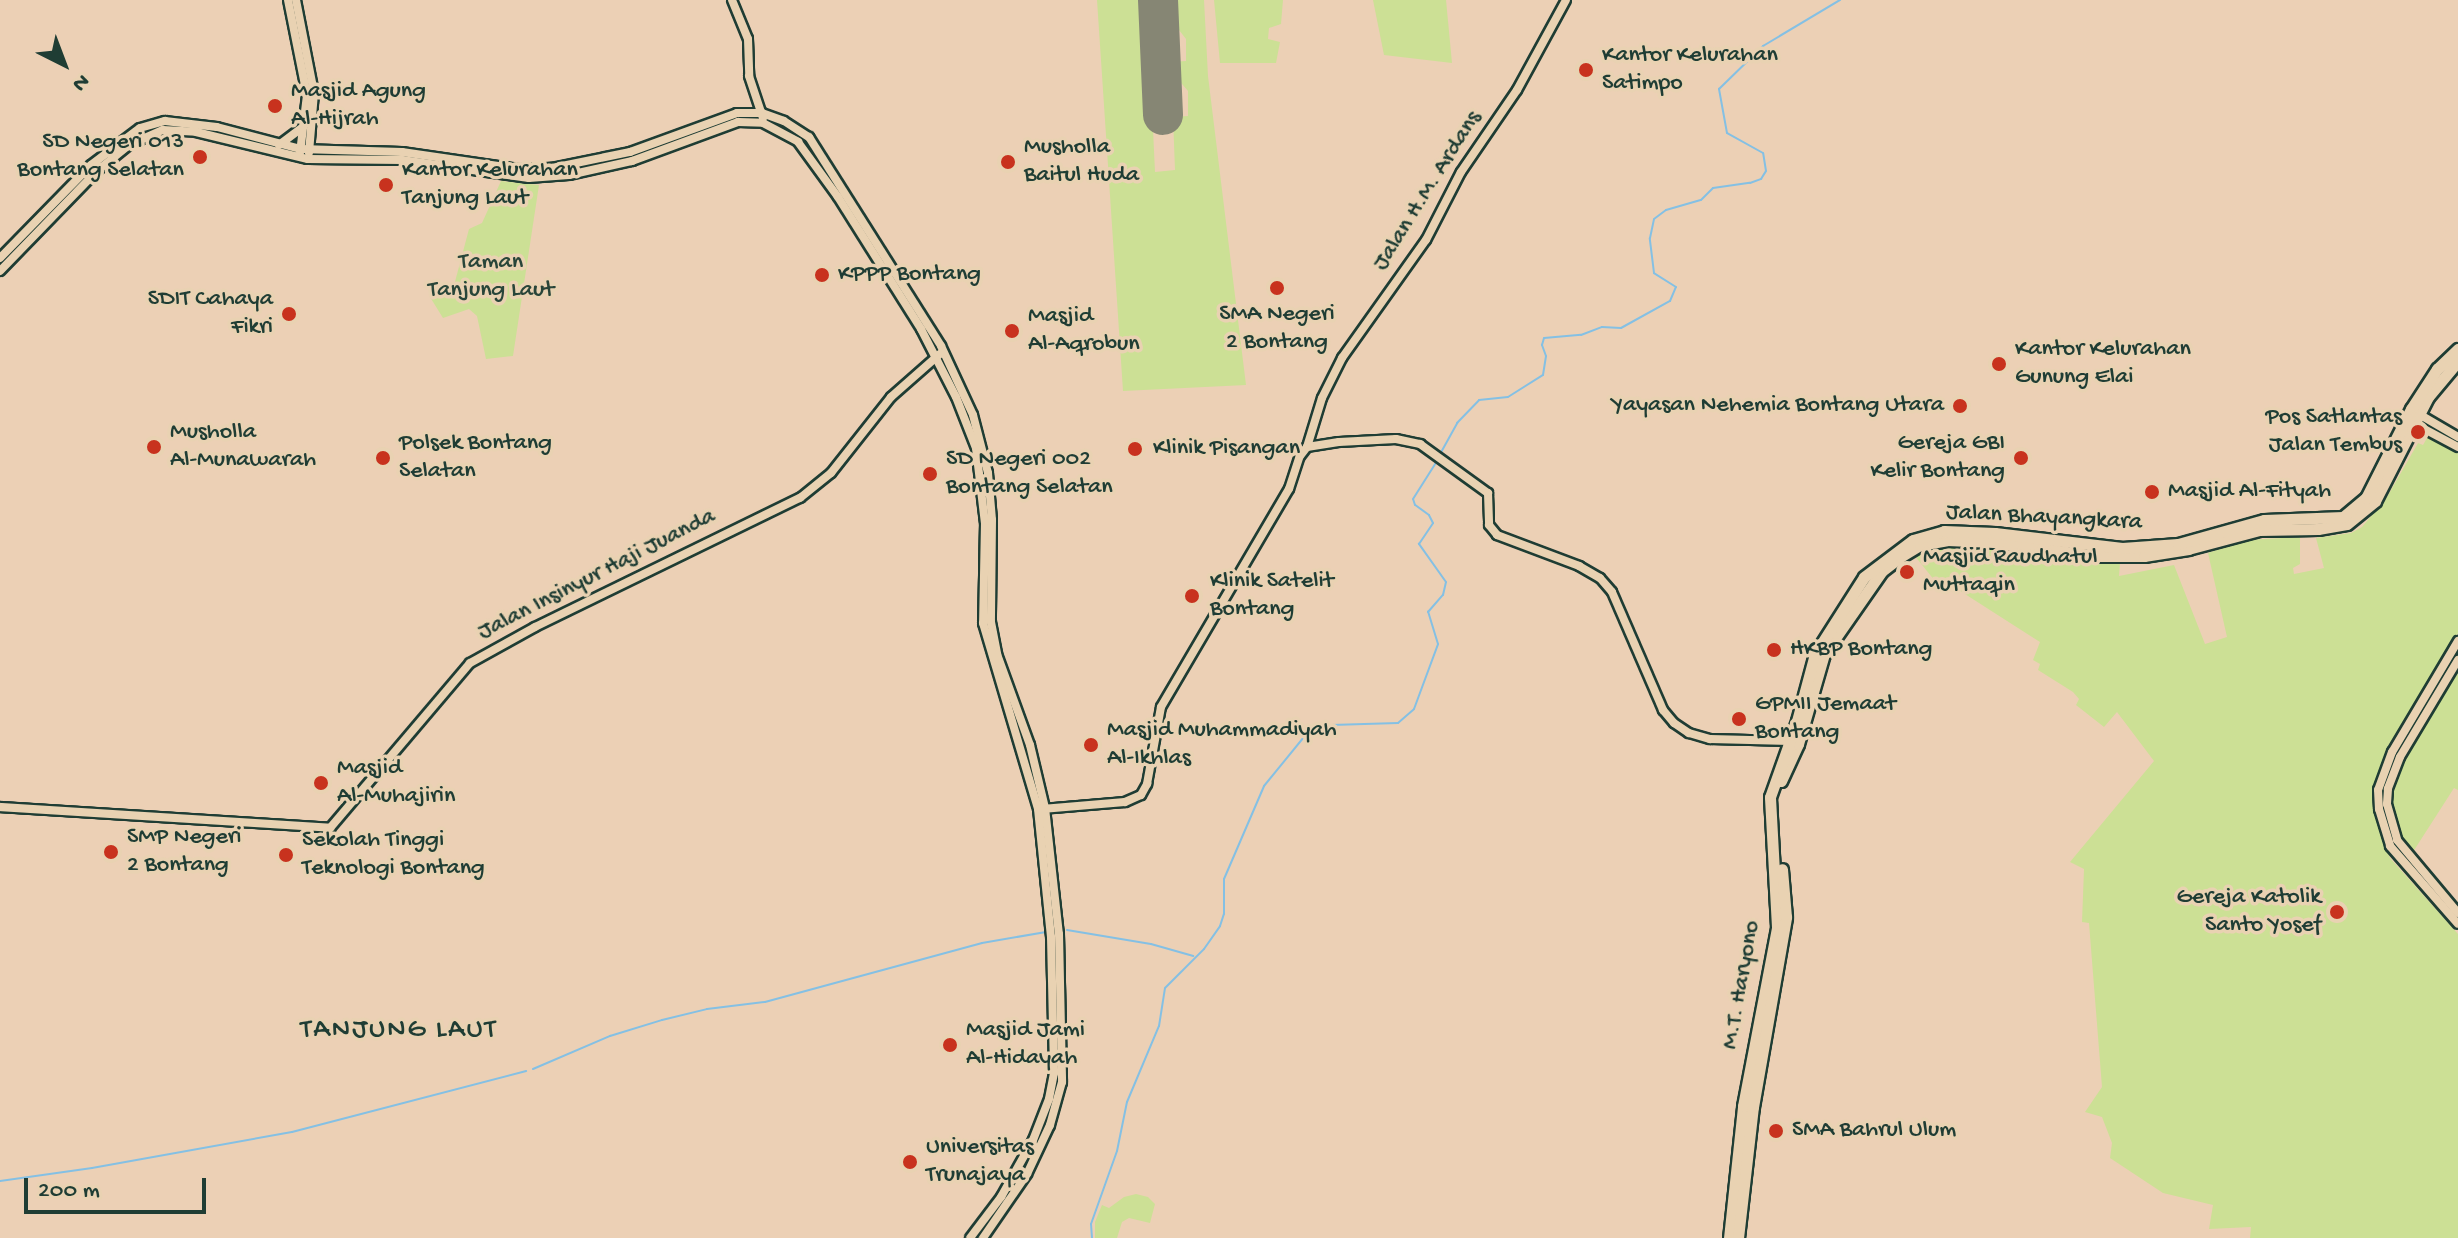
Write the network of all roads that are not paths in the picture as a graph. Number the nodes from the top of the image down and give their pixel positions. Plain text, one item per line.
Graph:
1 (732, 0) edge
2 (1566, 0) edge
3 (292, 2) edge
4 (763, 118) junction
5 (304, 125) junction
6 (278, 145) junction
7 (304, 154) junction
8 (94, 168) junction
9 (84, 177) junction
10 (0, 258) edge
11 (0, 271) edge
12 (2458, 349) edge
13 (940, 354) junction
14 (2458, 361) edge
15 (2413, 417) junction
16 (2458, 437) edge
17 (1307, 447) junction
18 (2458, 447) edge
19 (2458, 641) edge
20 (2458, 660) edge
21 (2440, 680) junction
22 (1794, 743) junction
23 (0, 807) edge
24 (1041, 807) junction
25 (2458, 913) edge
26 (2458, 924) edge
27 (1038, 1139) junction
28 (1027, 1149) junction
29 (1037, 1153) junction
30 (1740, 1176) junction
31 (970, 1238) edge
32 (983, 1238) edge
33 (1729, 1238) edge
34 (1738, 1238) edge

1 - 4 street
2 - 17 street, Jalan H.M. Ardans
3 - 5 street
3 - 7 street
4 - 7 street
4 - 13 street
5 - 6 street
5 - 7 street
6 - 7 street
6 - 8 street
7 - 8 street
8 - 9 street
9 - 10 street
9 - 11 street
12 - 15 main road
13 - 23 street, Jalan Insinyur Haji Juanda
13 - 24 street
14 - 15 main road
15 - 16 street
15 - 18 street
15 - 22 main road, Jalan Bhayangkara
17 - 22 street
17 - 24 street, Jalan H.M. Ardans
19 - 21 street
20 - 21 street
21 - 25 street
21 - 26 street
22 - 30 main road, M.T. Haryono
24 - 27 street
27 - 28 street
27 - 29 street
28 - 29 street
28 - 31 street
29 - 32 street
30 - 33 main road, M.T. Haryono
30 - 34 main road, M.T. Haryono

